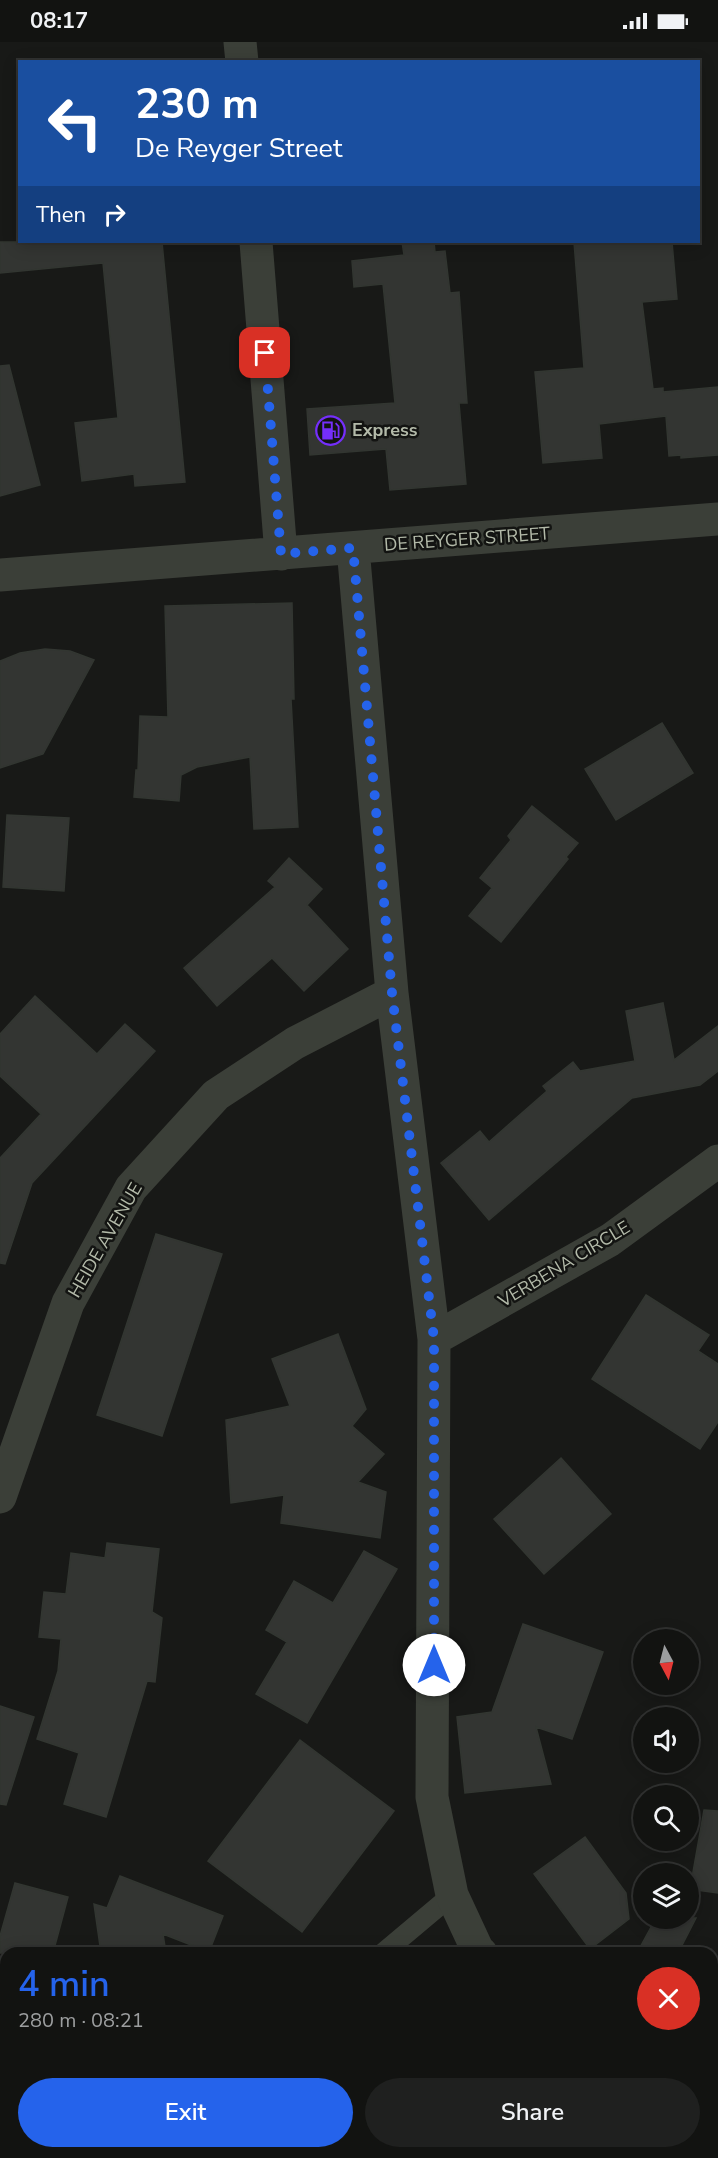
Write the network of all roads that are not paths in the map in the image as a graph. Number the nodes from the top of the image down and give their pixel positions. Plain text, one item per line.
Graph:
1 (240, 42) edge
2 (242, 60) edge
3 (256, 243) edge
4 (718, 519) edge
5 (353, 548) junction
6 (281, 554) junction
7 (0, 576) edge
8 (392, 993) junction
9 (718, 1161) edge
10 (434, 1339) junction
11 (0, 1497) edge
12 (452, 1895) junction
13 (390, 1947) edge
14 (476, 1947) edge

1 - 2 street
3 - 6 street
4 - 5 street, DE REYGER STREET
5 - 6 street, DE REYGER STREET
5 - 8 street
6 - 7 street, DE REYGER STREET
8 - 10 street
8 - 11 street, HEIDE AVENUE
9 - 10 street, VERBENA CIRCLE
10 - 12 street
12 - 13 lane
12 - 14 street

